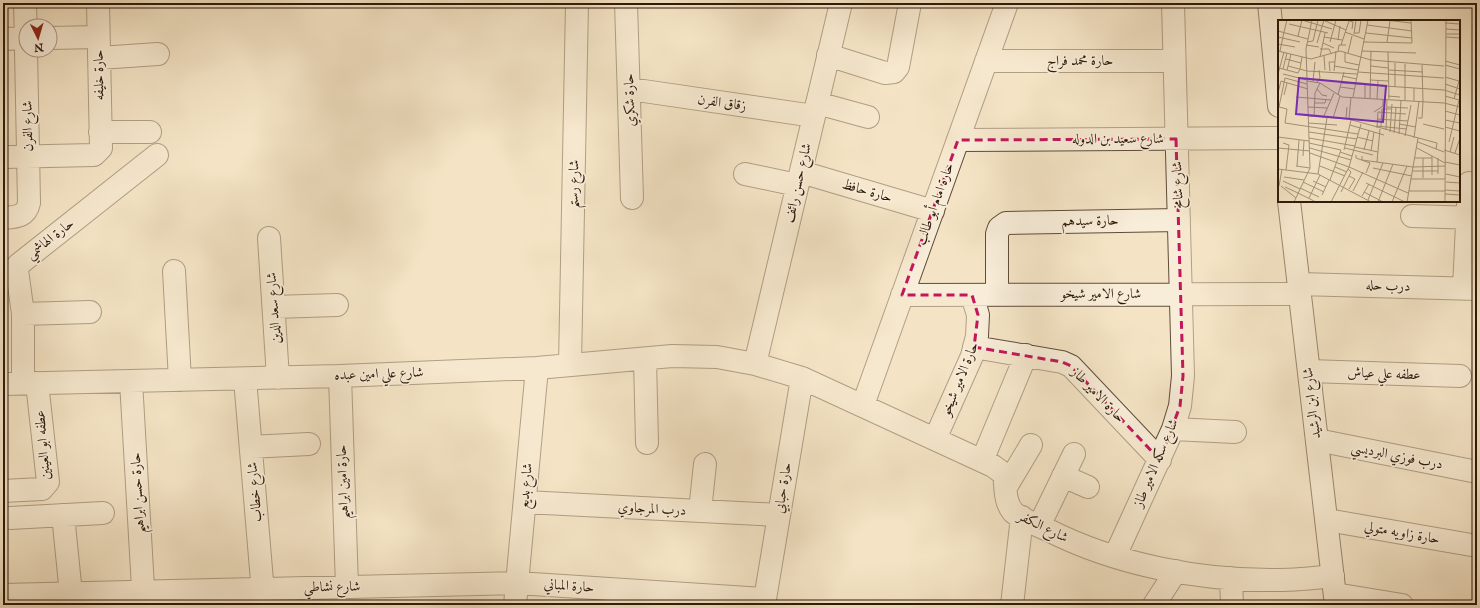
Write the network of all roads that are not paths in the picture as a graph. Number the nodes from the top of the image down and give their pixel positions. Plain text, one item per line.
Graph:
1 (25, 3) edge
2 (98, 3) edge
3 (577, 3) edge
4 (626, 3) edge
5 (841, 3) edge
6 (910, 3) edge
7 (1007, 3) edge
8 (1173, 3) edge
9 (1269, 3) edge
10 (25, 18) edge
11 (18, 38) edge
12 (3, 39) edge
13 (58, 39) edge
14 (99, 47) junction
15 (158, 54) dead end
16 (828, 55) junction
17 (26, 58) edge
18 (986, 61) junction
19 (1174, 61) junction
20 (630, 89) junction
21 (1278, 96) edge
22 (815, 110) junction
23 (868, 117) dead end
24 (150, 132) dead end
25 (1278, 138) edge
26 (1176, 139) junction
27 (100, 140) junction
28 (958, 140) junction
29 (157, 155) dead end
30 (28, 156) junction
31 (3, 157) edge
32 (745, 174) dead end
33 (799, 178) junction
34 (1469, 184) dead end
35 (632, 198) dead end
36 (1289, 202) edge
37 (933, 210) junction
38 (1412, 216) dead end
39 (3, 218) edge
40 (1472, 218) edge
41 (1179, 220) junction
42 (269, 238) dead end
43 (174, 271) dead end
44 (1471, 288) edge
45 (1299, 289) junction
46 (997, 294) junction
47 (1181, 294) junction
48 (972, 295) junction
49 (902, 296) junction
50 (337, 305) dead end
51 (274, 307) junction
52 (90, 312) dead end
53 (23, 314) junction
54 (974, 347) junction
55 (1026, 355) junction
56 (645, 359) junction
57 (755, 364) junction
58 (570, 365) junction
59 (537, 368) junction
60 (1308, 371) junction
61 (340, 376) junction
62 (1460, 376) dead end
63 (278, 378) junction
64 (802, 378) junction
65 (245, 379) junction
66 (180, 380) junction
67 (131, 381) junction
68 (21, 383) edge
69 (863, 405) junction
70 (1173, 429) junction
71 (1235, 432) dead end
72 (935, 439) junction
73 (1317, 440) junction
74 (647, 443) dead end
75 (309, 444) dead end
76 (1030, 445) dead end
77 (251, 447) junction
78 (1074, 454) dead end
79 (1160, 460) junction
80 (982, 461) junction
81 (705, 464) dead end
82 (1477, 472) edge
83 (1063, 476) junction
84 (1006, 487) junction
85 (1088, 487) dead end
86 (3, 491) edge
87 (525, 502) junction
88 (700, 511) junction
89 (103, 513) dead end
90 (63, 515) junction
91 (779, 515) junction
92 (10, 518) dead end
93 (1327, 520) junction
94 (1030, 521) junction
95 (1477, 546) edge
96 (1115, 556) junction
97 (1176, 571) junction
98 (1231, 578) junction
99 (517, 583) junction
100 (346, 587) junction
101 (1335, 592) edge
102 (71, 594) junction
103 (3, 595) edge
104 (307, 596) edge
105 (263, 597) edge
106 (144, 598) edge
107 (765, 602) edge
108 (515, 605) edge
109 (1012, 605) edge
110 (1154, 605) edge
111 (1232, 605) edge
112 (1402, 605) edge

1 - 10 street
2 - 14 street, حارة خليفه
3 - 58 street, شارع رستم
4 - 20 street, حارة شكري
5 - 16 street, شارع حسن رائف
6 - 16 street
7 - 18 street, حارة امام أبو طالب
8 - 19 street, شارع شامخ
9 - 21 street
11 - 12 street
13 - 14 street
14 - 15 street
14 - 27 street, حارة خليفه
16 - 22 street, شارع حسن رائف
17 - 30 street, شارع الفرن
18 - 19 street, حارة محمد فراج
18 - 28 street, حارة امام أبو طالب
19 - 26 street, شارع شامخ
20 - 22 street, زقاق الفرن
20 - 35 street, حارة شكري
22 - 23 street, زقاق الفرن
22 - 33 street, شارع حسن رائف
24 - 27 street
25 - 26 street, شارع سعيد بن الدوله
26 - 28 street, شارع سعيد بن الدوله
26 - 41 street, شارع شامخ
27 - 30 street
28 - 37 street, حارة امام أبو طالب
29 - 53 street, حارة الهاشمي
30 - 31 street
30 - 39 street, شارع الفرن
32 - 33 street, حارة حافظ
33 - 37 street, حارة حافظ
33 - 57 street, شارع حسن رائف
34 - 40 street
36 - 45 street, شارع ابن الرشيد
37 - 49 street, حارة امام أبو طالب
38 - 40 street
40 - 44 street
41 - 46 street, حارة سيدهم
41 - 47 street, شارع شامخ
42 - 51 street, شارع سعد الدين
43 - 66 street
44 - 45 street, درب حله
45 - 47 street, شارع الامير شيخو
45 - 60 street, شارع ابن الرشيد
46 - 47 street, شارع الامير شيخو
46 - 48 street, شارع الامير شيخو
47 - 70 street, شارع سكه الامير طاز
48 - 49 street, شارع الامير شيخو
48 - 54 street, حارة الامير شيخو
49 - 69 street, حارة امام أبو طالب
50 - 51 street
51 - 63 street, شارع سعد الدين
52 - 53 street
53 - 68 street, حارة الهاشمي
54 - 55 street, حارة الامير طاز
54 - 72 street, حارة الامير شيخو
55 - 79 street, حارة الامير طاز
55 - 80 street
56 - 57 street, شارع علي امين عبده
56 - 58 street, شارع علي امين عبده
56 - 74 street
57 - 64 street, شارع الكفر
58 - 59 street, شارع علي امين عبده
59 - 61 street, شارع علي امين عبده
59 - 87 street, شارع بديع
60 - 62 street, عطفه علي عياش
60 - 73 street, شارع ابن الرشيد
61 - 63 street, شارع علي امين عبده
61 - 100 street, حارة امين ابراهيم
63 - 65 street, شارع علي امين عبده
64 - 69 street, شارع الكفر
64 - 91 street, حارة حبابي
65 - 66 street, شارع علي امين عبده
65 - 77 street, شارع خطاب
66 - 67 street, شارع علي امين عبده
67 - 68 street, شارع علي امين عبده
67 - 106 street, حارة حسن ابراهيم
68 - 86 street, عطفه ابو العينين
69 - 72 street, شارع الكفر
70 - 71 street
70 - 79 street, شارع سكه الامير طاز
72 - 80 street, شارع الكفر
73 - 82 street, درب فوزي البرديسي
73 - 93 street, شارع ابن الرشيد
75 - 77 street
76 - 84 street
77 - 105 street, شارع خطاب
78 - 83 street
79 - 96 street, شارع سكه الامير طاز
80 - 84 street, شارع الكفر
81 - 88 street
83 - 85 street
83 - 94 street
84 - 94 street, شارع الكفر
87 - 88 street, درب المرجاوي
87 - 99 street, شارع بديع
88 - 91 street, درب المرجاوي
89 - 90 street
90 - 92 street
90 - 102 street
91 - 107 street, حارة حبابي
93 - 95 street, حارة زاويه متولي
93 - 101 street, شارع ابن الرشيد
94 - 96 street, شارع الكفر
94 - 109 street
96 - 97 street, شارع الكفر
97 - 98 street, شارع الكفر
97 - 110 street
98 - 101 street, شارع الكفر
98 - 111 street
99 - 100 street, شارع نشاطي
99 - 107 street, حارة المباني
99 - 108 street, شارع بديع
100 - 104 street, شارع نشاطي
101 - 112 street, شارع الكفر
102 - 103 street, شارع نشاطي
102 - 106 street, شارع نشاطي
104 - 105 street, شارع نشاطي
105 - 106 street, شارع نشاطي

